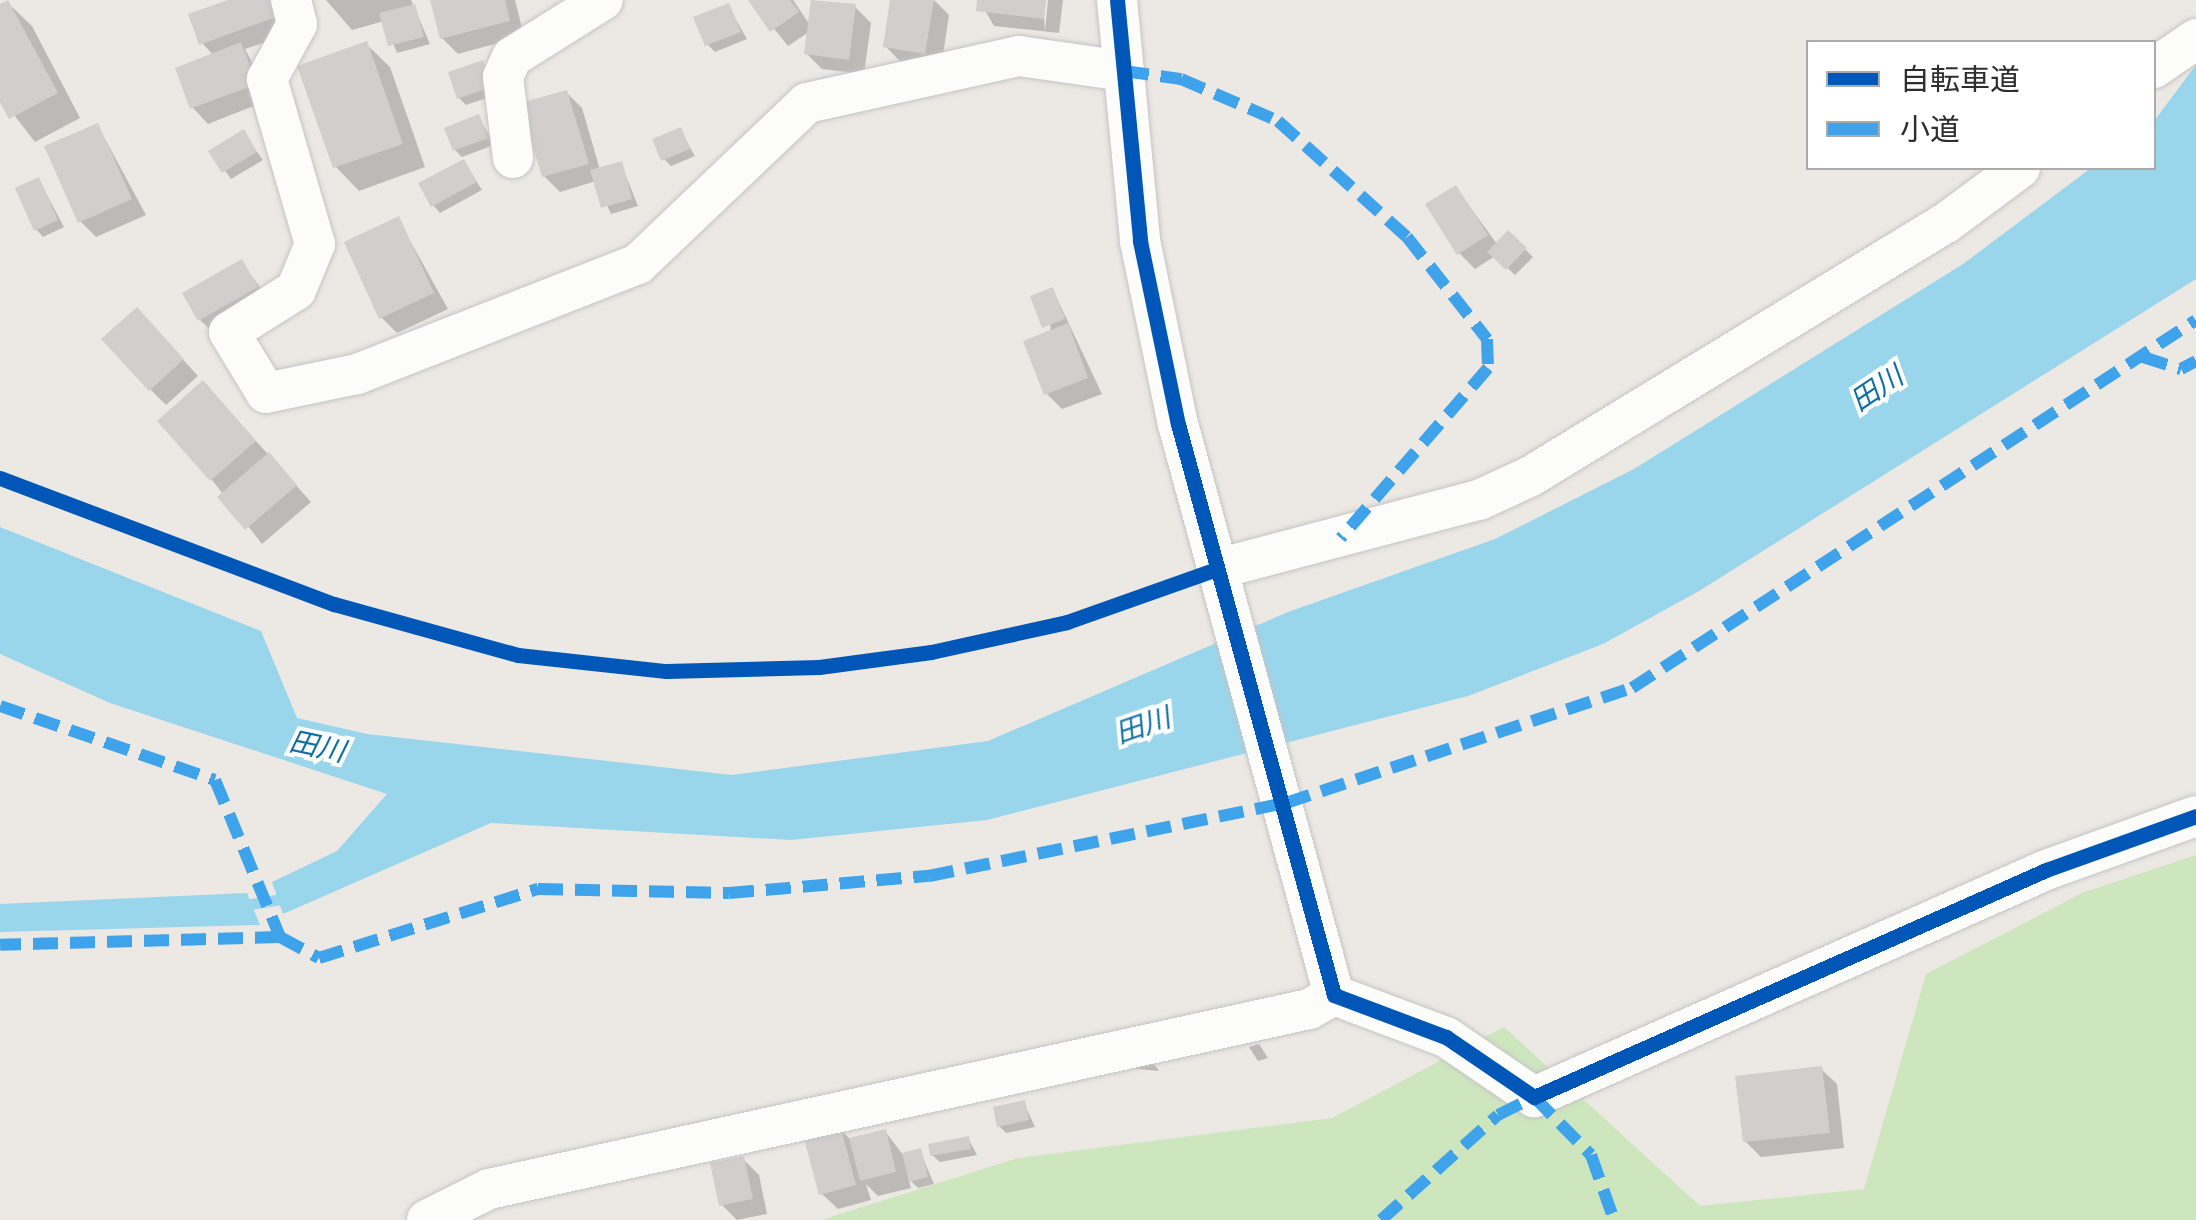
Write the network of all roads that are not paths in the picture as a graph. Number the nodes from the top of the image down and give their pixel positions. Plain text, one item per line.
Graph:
1 (291, 0) edge
2 (602, 0) edge
3 (1117, 0) edge
4 (2196, 40) edge
5 (2156, 67) edge
6 (1124, 71) junction
7 (513, 158) dead end
8 (2017, 170) edge
9 (1219, 575) junction
10 (2196, 816) edge
11 (1334, 995) junction
12 (427, 1220) edge

1 - 6 street
2 - 7 street
3 - 6 street
4 - 5 street
6 - 9 street
8 - 9 street
9 - 11 street
10 - 11 street
11 - 12 street

